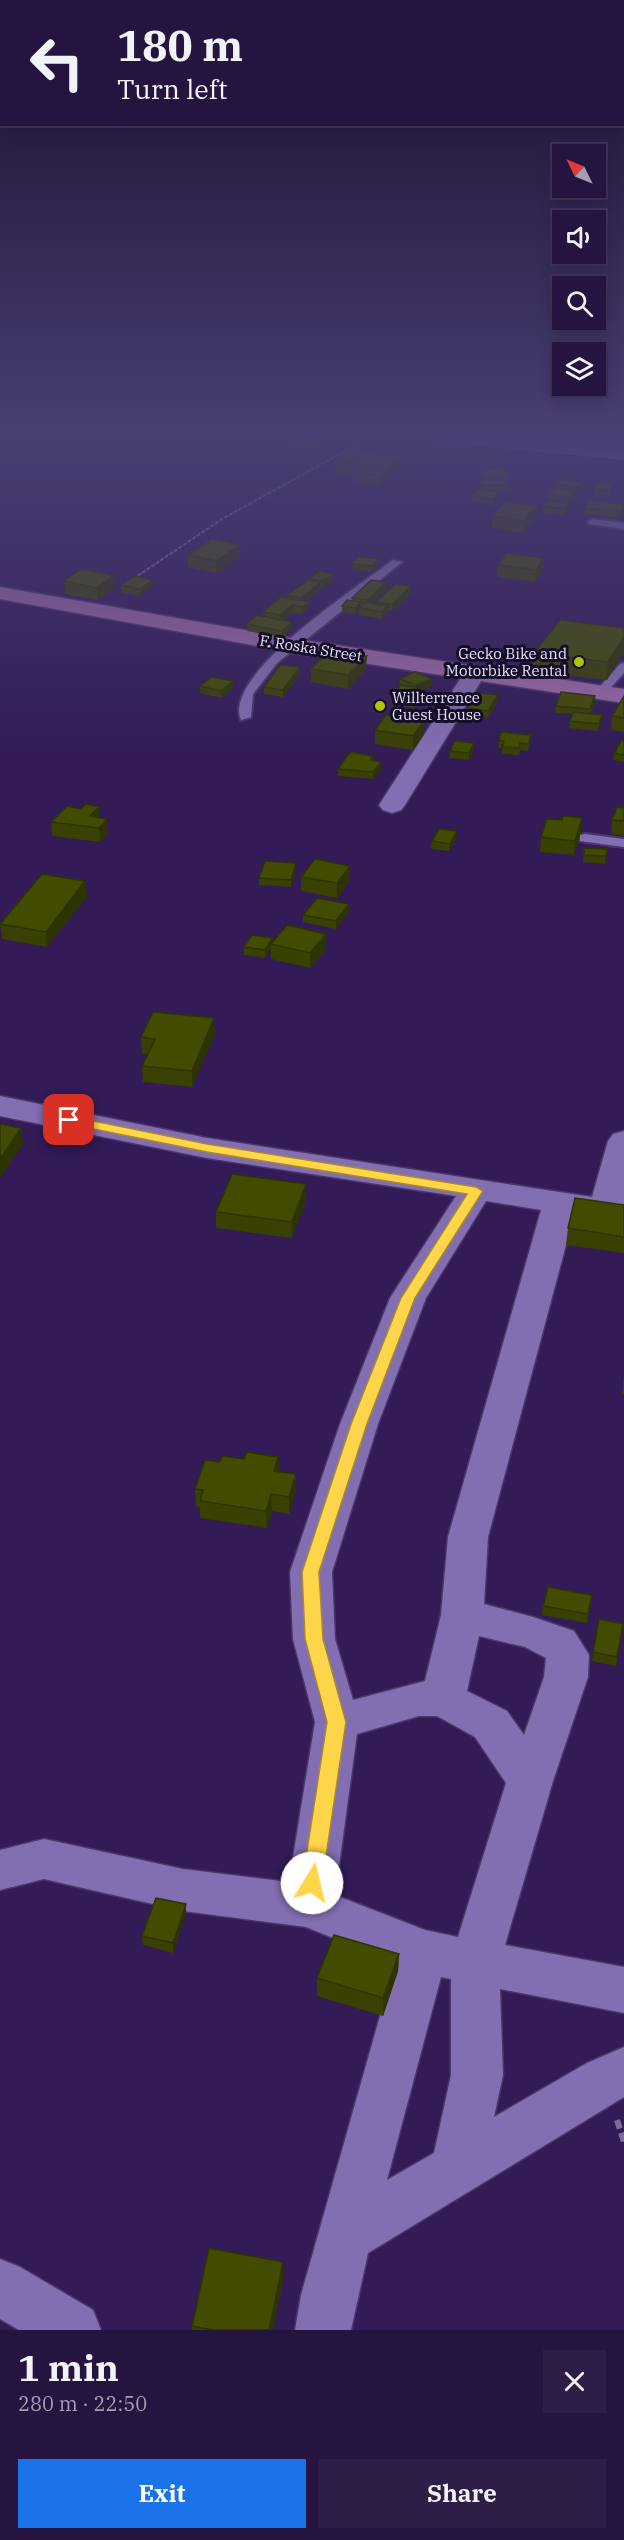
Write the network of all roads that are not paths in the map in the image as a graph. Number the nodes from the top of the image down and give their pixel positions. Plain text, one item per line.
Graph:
1 (397, 562) dead end
2 (0, 593) edge
3 (290, 645) junction
4 (624, 666) edge
5 (475, 674) junction
6 (600, 693) junction
7 (624, 696) edge
8 (245, 717) dead end
9 (392, 805) dead end
10 (585, 838) dead end
11 (624, 843) edge
12 (0, 1106) edge
13 (624, 1141) edge
14 (476, 1191) junction
15 (560, 1204) junction
16 (614, 1211) edge
17 (462, 1615) junction
18 (443, 1699) junction
19 (337, 1722) junction
20 (530, 1781) junction
21 (0, 1870) edge
22 (309, 1906) junction
23 (423, 1952) junction
24 (475, 1962) junction
25 (624, 1990) edge
26 (624, 2071) edge
27 (457, 2168) junction
28 (348, 2234) junction
29 (0, 2287) edge
30 (74, 2330) edge
31 (323, 2330) edge

1 - 3 lane
2 - 3 main road, F. Roska Street
3 - 5 main road, F. Roska Street
3 - 8 lane
4 - 6 lane
5 - 6 main road, F. Roska Street
5 - 9 street
6 - 7 main road, F. Roska Street
10 - 11 lane
12 - 14 street
13 - 16 street
14 - 15 street
14 - 19 street
15 - 16 street
15 - 17 street
17 - 18 street
17 - 20 street
18 - 19 street
18 - 20 street
19 - 22 street
20 - 24 street
21 - 22 street
22 - 23 street
23 - 24 street
23 - 28 street
24 - 25 street
24 - 27 street
26 - 27 street
27 - 28 street
28 - 31 street
29 - 30 street

